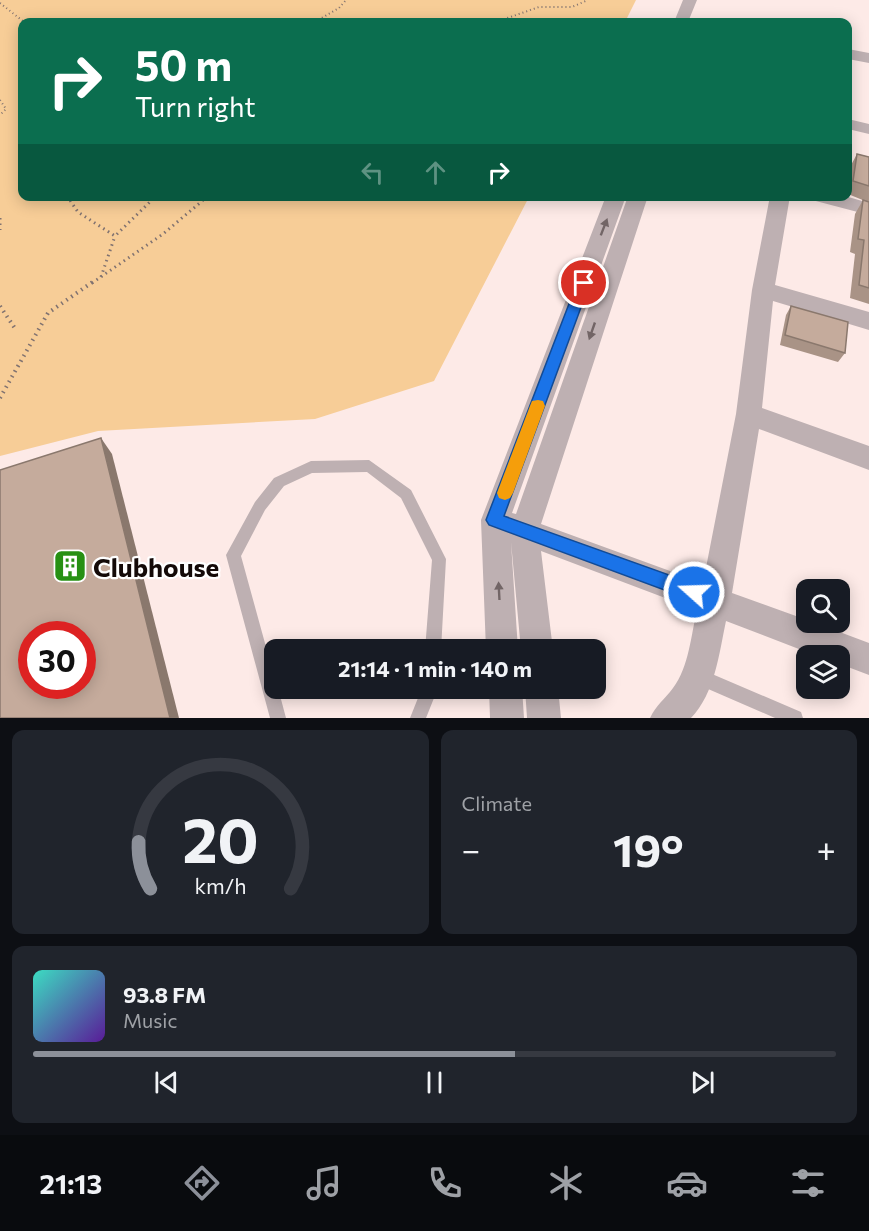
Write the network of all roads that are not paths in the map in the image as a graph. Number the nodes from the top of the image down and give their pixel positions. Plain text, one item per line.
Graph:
1 (690, 0) edge
2 (683, 18) edge
3 (852, 55) edge
4 (869, 58) edge
5 (852, 125) edge
6 (869, 129) edge
7 (614, 201) edge
8 (636, 201) edge
9 (779, 201) edge
10 (838, 201) edge
11 (869, 209) edge
12 (762, 290) junction
13 (869, 321) edge
14 (749, 414) junction
15 (869, 458) edge
16 (495, 520) junction
17 (524, 531) junction
18 (715, 600) junction
19 (434, 639) edge
20 (501, 639) edge
21 (536, 639) edge
22 (869, 659) edge
23 (264, 667) edge
24 (698, 676) junction
25 (273, 699) edge
26 (426, 699) edge
27 (506, 699) edge
28 (542, 699) edge
29 (278, 718) edge
30 (418, 718) edge
31 (507, 718) edge
32 (544, 718) edge
33 (667, 718) edge
34 (795, 718) edge

1 - 2 street
3 - 4 street
5 - 6 street
16 -> 7 street
8 -> 17 street
9 - 12 street
10 - 11 street
12 - 13 street
12 - 14 street
14 - 15 street
14 - 18 street
16 - 17 street
20 -> 16 street
17 - 18 street
17 - 21 street
18 - 22 street
18 - 24 street
19 - 23 lane
24 - 33 street
24 - 34 lane
25 - 29 lane
26 - 30 lane
27 - 31 street
28 - 32 street

